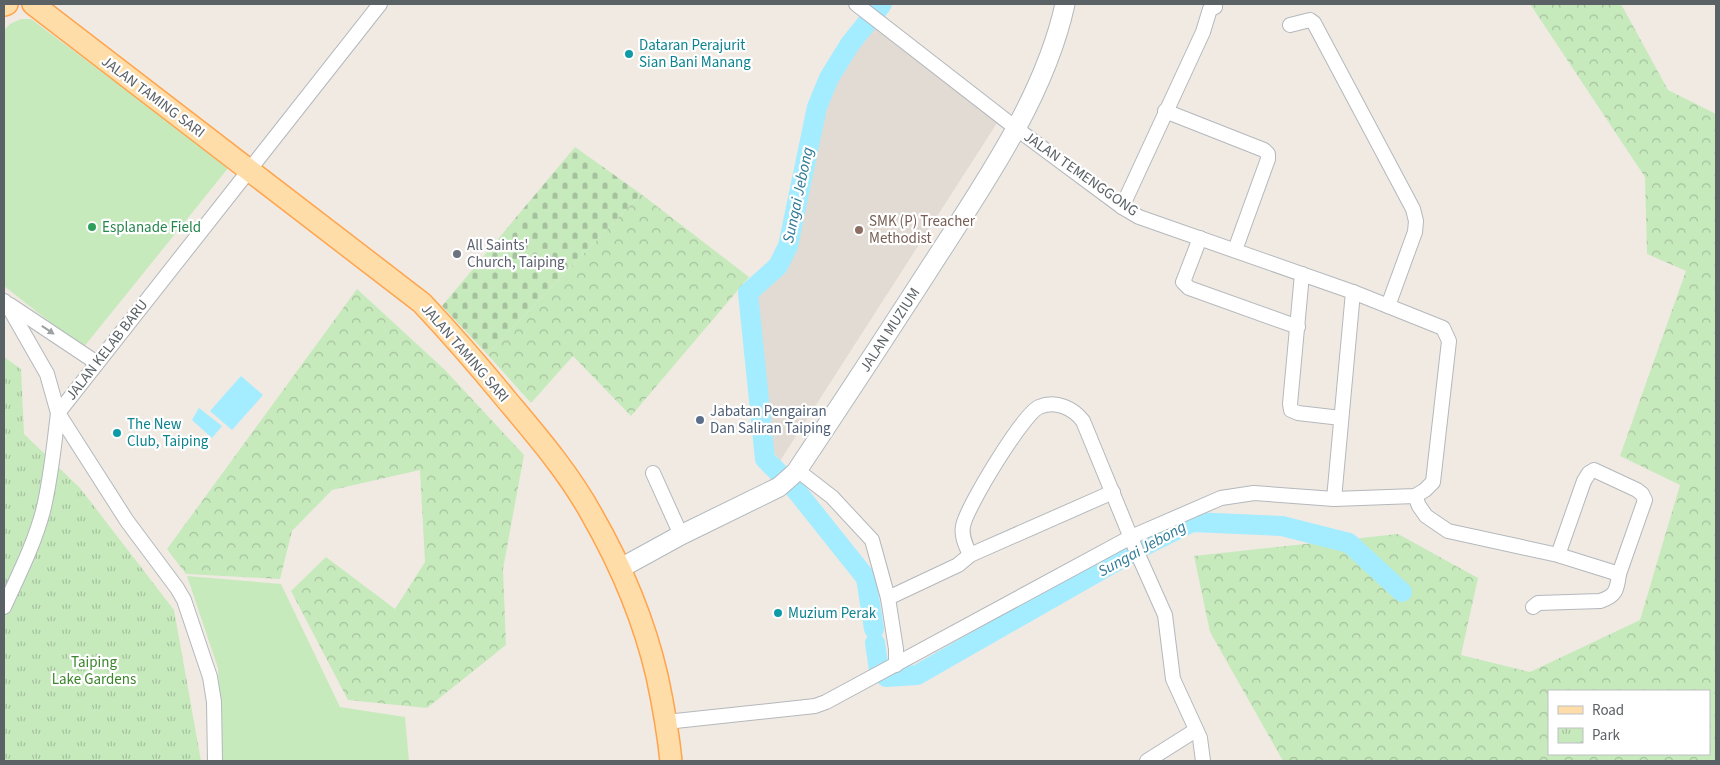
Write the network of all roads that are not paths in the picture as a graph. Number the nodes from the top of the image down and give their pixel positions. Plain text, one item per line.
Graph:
1 (7, 4) edge
2 (33, 4) edge
3 (380, 4) edge
4 (856, 4) edge
5 (1065, 4) edge
6 (4, 5) edge
7 (1215, 7) dead end
8 (1290, 25) dead end
9 (1165, 111) junction
10 (1017, 129) junction
11 (248, 169) junction
12 (1122, 207) junction
13 (1200, 238) junction
14 (1235, 250) junction
15 (1302, 274) junction
16 (1353, 292) junction
17 (6, 302) edge
18 (1388, 306) junction
19 (1298, 327) junction
20 (97, 363) junction
21 (58, 412) junction
22 (1341, 418) junction
23 (797, 470) junction
24 (652, 473) dead end
25 (1113, 492) junction
26 (1420, 493) junction
27 (1334, 499) junction
28 (681, 535) junction
29 (1131, 536) junction
30 (970, 555) junction
31 (1558, 555) junction
32 (619, 569) junction
33 (1619, 574) junction
34 (888, 598) junction
35 (4, 607) edge
36 (1534, 607) dead end
37 (896, 665) junction
38 (666, 722) junction
39 (1196, 730) junction
40 (215, 761) edge
41 (672, 761) edge
42 (1147, 761) edge
43 (1203, 761) edge

1 - 6 main road
2 - 11 main road, JALAN TAMING SARI
3 - 11 street, JALAN KELAB BARU
4 - 10 street, JALAN TEMENGGONG
5 - 10 street, JALAN MUZIUM
7 - 9 street
8 - 18 street
9 - 12 street
9 - 14 street
10 - 12 street, JALAN TEMENGGONG
10 - 23 street, JALAN MUZIUM
11 - 20 street, JALAN KELAB BARU
11 - 32 main road, JALAN TAMING SARI
12 - 13 street, JALAN TEMENGGONG
13 - 14 street, JALAN TEMENGGONG
13 - 19 street
14 - 15 street, JALAN TEMENGGONG
15 - 16 street, JALAN TEMENGGONG
15 - 19 street
16 - 18 street, JALAN TEMENGGONG
16 - 22 street
17 -> 20 street
17 - 21 street
18 - 26 street, JALAN TEMENGGONG
19 - 22 street
20 - 21 street, JALAN KELAB BARU
21 - 35 street
21 - 40 street, JALAN KELAB BARU
22 - 27 street
23 - 28 street, JALAN MUZIUM
23 - 34 street
24 - 28 street
25 - 29 street
25 - 30 street
25 - 30 street
26 - 27 street
26 - 31 street
27 - 29 street
28 - 32 street, JALAN MUZIUM
29 - 37 street
29 - 39 street
30 - 34 street
31 - 33 street
31 - 33 street
32 - 38 main road, JALAN TAMING SARI
33 - 36 street
34 - 37 street
37 - 38 street
38 - 41 main road, JALAN TAMING SARI
39 - 42 street
39 - 43 street

